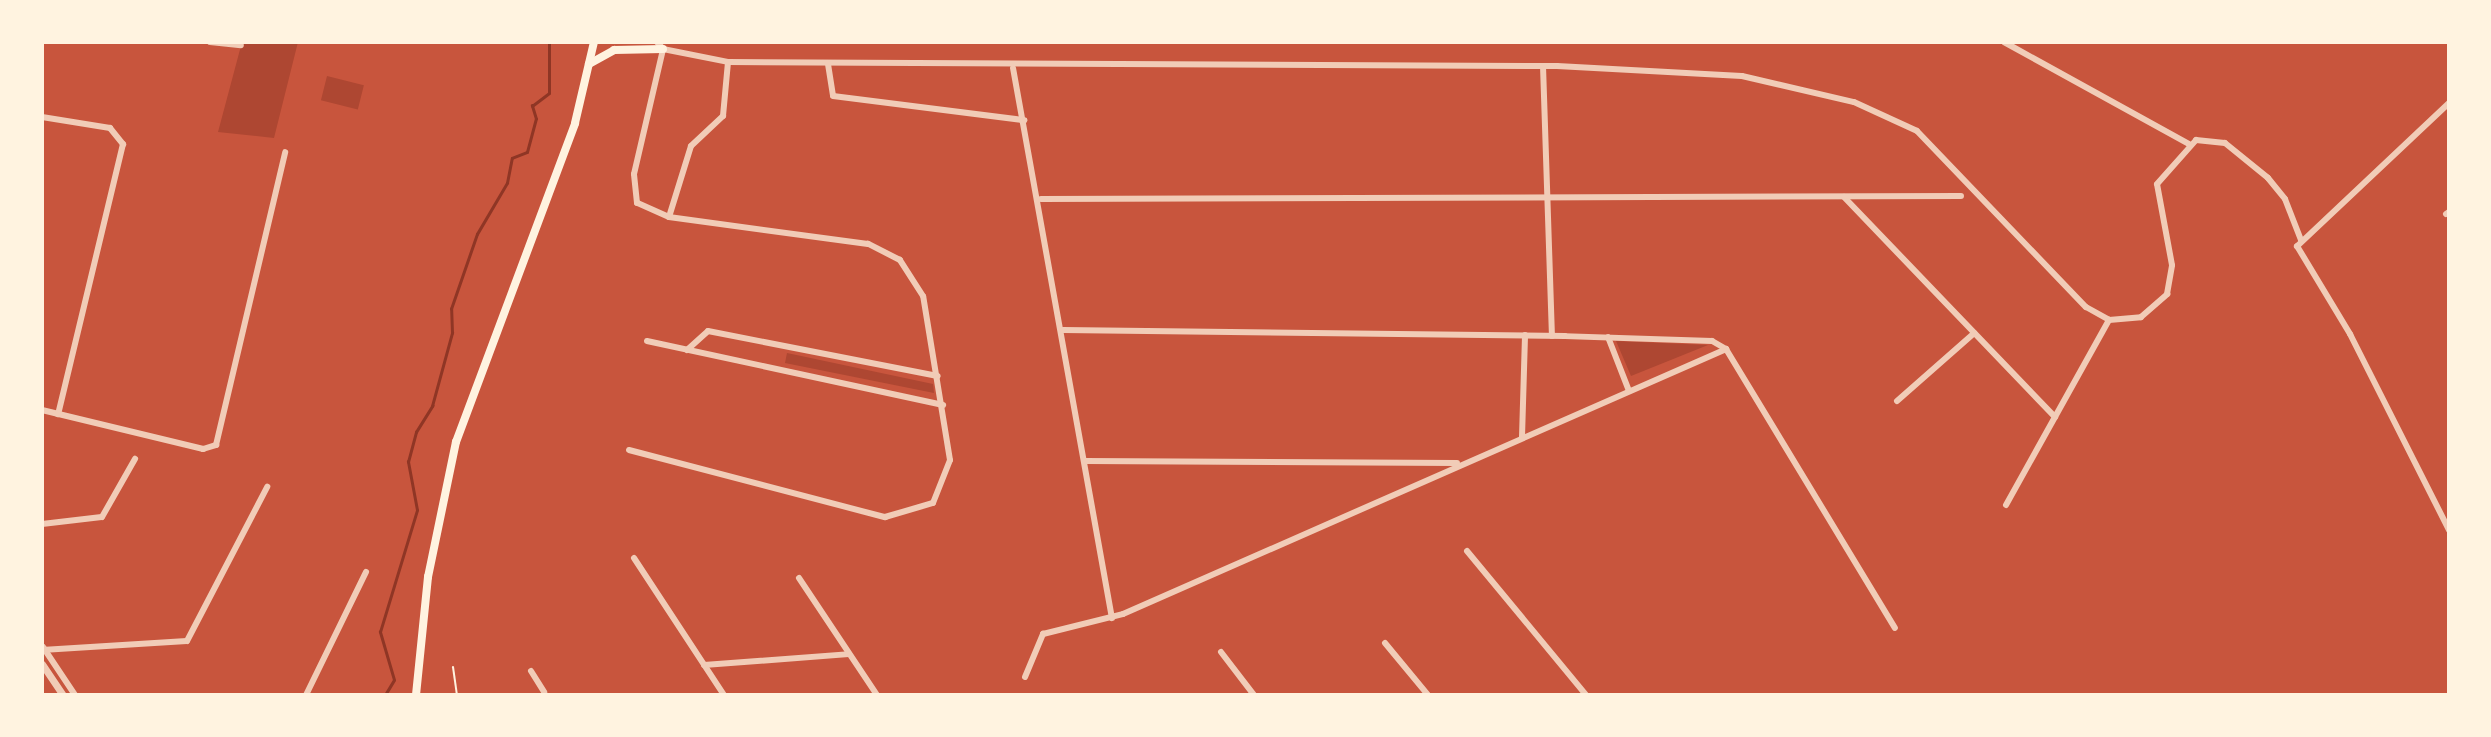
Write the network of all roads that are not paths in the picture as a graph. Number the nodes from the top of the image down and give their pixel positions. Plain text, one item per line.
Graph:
1 (210, 42) edge
2 (594, 42) edge
3 (623, 42) edge
4 (2004, 42) edge
5 (241, 45) dead end
6 (660, 46) edge
7 (631, 48) junction
8 (728, 62) junction
9 (589, 64) junction
10 (828, 64) junction
11 (1543, 66) junction
12 (1013, 68) junction
13 (2449, 103) edge
14 (42, 117) edge
15 (1024, 120) junction
16 (2189, 144) junction
17 (285, 152) dead end
18 (1961, 196) dead end
19 (1844, 197) junction
20 (1547, 198) junction
21 (1041, 199) junction
22 (669, 217) junction
23 (2301, 240) junction
24 (2109, 320) junction
25 (1063, 330) junction
26 (1974, 333) junction
27 (1525, 335) junction
28 (1552, 336) junction
29 (1608, 338) junction
30 (648, 341) dead end
31 (687, 349) junction
32 (1726, 349) junction
33 (938, 376) junction
34 (1629, 391) junction
35 (1897, 401) dead end
36 (943, 405) junction
37 (42, 410) edge
38 (58, 414) junction
39 (2055, 417) junction
40 (1522, 437) junction
41 (629, 450) dead end
42 (135, 459) dead end
43 (1085, 461) junction
44 (1462, 463) junction
45 (267, 487) dead end
46 (2006, 505) dead end
47 (42, 524) edge
48 (2449, 530) edge
49 (1467, 551) dead end
50 (634, 558) dead end
51 (366, 572) dead end
52 (799, 578) dead end
53 (1112, 618) junction
54 (1895, 628) dead end
55 (1385, 643) dead end
56 (43, 648) edge
57 (1221, 652) dead end
58 (849, 654) junction
59 (42, 664) edge
60 (704, 665) junction
61 (531, 671) dead end
62 (1025, 677) dead end
63 (543, 694) edge
64 (63, 695) edge
65 (75, 695) edge
66 (306, 695) edge
67 (416, 695) edge
68 (724, 695) edge
69 (877, 695) edge
70 (1254, 695) edge
71 (1428, 695) edge
72 (1586, 695) edge

1 - 5 street
2 - 9 main road
3 - 7 main road
4 - 16 street
6 - 7 main road
6 - 8 street
6 - 22 street
7 - 9 main road
8 - 10 street
8 - 22 street
9 - 67 main road
10 - 12 street
10 - 15 street
11 - 12 street
11 - 20 street
11 - 24 street
12 - 15 street
13 - 23 street
14 - 38 street
15 - 21 street
16 - 23 street
16 - 24 street
17 - 38 street
18 - 19 street
19 - 20 street
19 - 26 street
20 - 21 street
20 - 28 street
21 - 25 street
22 - 33 street
23 - 48 street
24 - 39 street
25 - 27 street
25 - 43 street
26 - 35 street
26 - 39 street
27 - 28 street
27 - 40 street
28 - 29 street
29 - 32 street
29 - 34 street
30 - 31 street
31 - 33 street
31 - 36 street
32 - 34 street
32 - 54 street
33 - 36 street
34 - 40 street
36 - 41 street
37 - 38 street
39 - 46 street
40 - 44 street
42 - 47 street
43 - 44 street
43 - 53 street
44 - 53 street
45 - 56 street
49 - 72 street
50 - 60 street
51 - 66 street
52 - 58 street
53 - 62 street
55 - 71 street
56 - 65 street
57 - 70 street
58 - 60 street
58 - 69 street
59 - 64 street
60 - 68 street
61 - 63 street

